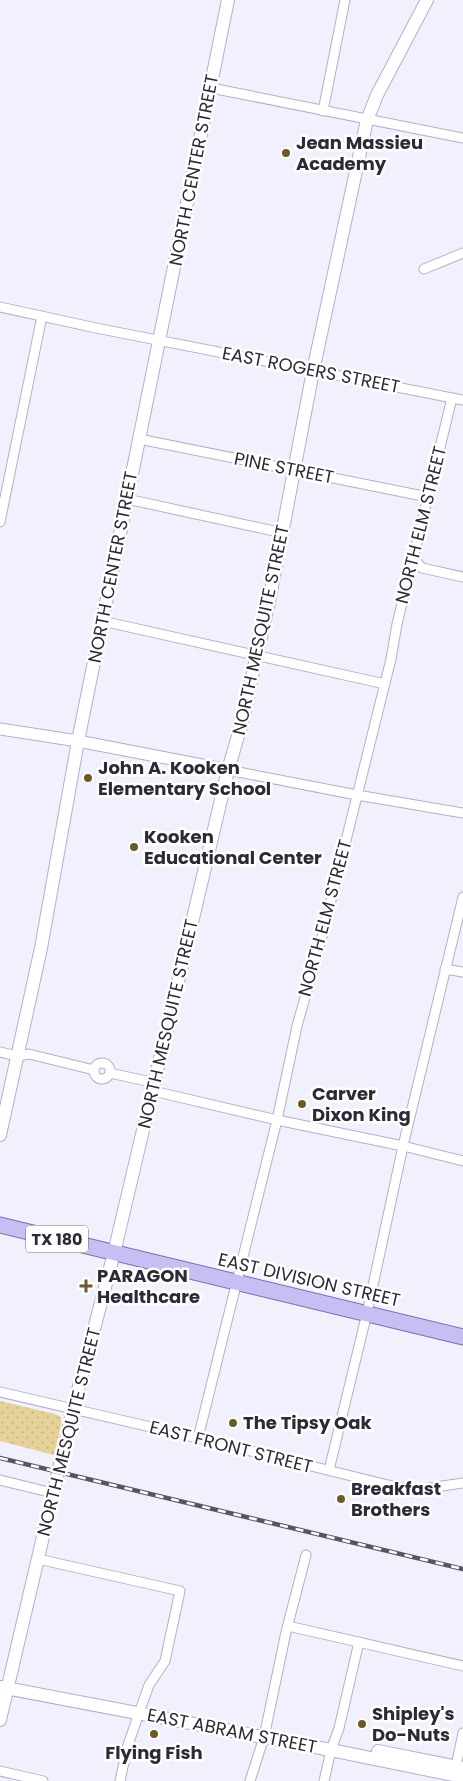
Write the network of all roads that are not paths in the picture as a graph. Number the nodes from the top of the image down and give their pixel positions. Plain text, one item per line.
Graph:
1 (228, 0) edge
2 (345, 0) edge
3 (427, 0) edge
4 (211, 88) junction
5 (323, 111) junction
6 (367, 120) junction
7 (463, 138) edge
8 (463, 253) edge
9 (424, 269) dead end
10 (0, 307) edge
11 (42, 316) junction
12 (159, 340) junction
13 (313, 371) junction
14 (452, 398) junction
15 (463, 400) edge
16 (139, 439) junction
17 (295, 470) junction
18 (428, 497) junction
19 (127, 499) junction
20 (0, 522) edge
21 (283, 533) junction
22 (413, 558) junction
23 (463, 577) edge
24 (102, 621) junction
25 (257, 654) junction
26 (385, 684) junction
27 (0, 729) edge
28 (78, 741) junction
29 (228, 770) junction
30 (357, 796) junction
31 (463, 813) edge
32 (463, 897) edge
33 (445, 969) junction
34 (463, 972) edge
35 (0, 1052) edge
36 (17, 1056) junction
37 (154, 1087) junction
38 (277, 1120) junction
39 (0, 1135) edge
40 (403, 1146) junction
41 (463, 1162) edge
42 (0, 1225) edge
43 (114, 1253) junction
44 (237, 1282) junction
45 (367, 1313) junction
46 (463, 1337) edge
47 (0, 1392) edge
48 (72, 1409) junction
49 (198, 1438) junction
50 (329, 1470) junction
51 (0, 1480) edge
52 (463, 1484) edge
53 (53, 1492) junction
54 (306, 1556) dead end
55 (38, 1558) junction
56 (288, 1626) junction
57 (359, 1642) junction
58 (463, 1666) edge
59 (4, 1684) edge
60 (140, 1710) junction
61 (0, 1720) edge
62 (265, 1733) junction
63 (463, 1733) edge
64 (332, 1746) junction
65 (0, 1771) edge
66 (461, 1772) edge
67 (43, 1781) edge
68 (120, 1781) edge
69 (250, 1781) edge
70 (324, 1781) edge

1 - 4 main road, NORTH CENTER STREET
2 - 5 street
3 - 6 main road, NORTH MESQUITE STREET
4 - 5 street
4 - 12 main road, NORTH CENTER STREET
5 - 6 street
6 - 7 street
6 - 13 main road, NORTH MESQUITE STREET
8 - 9 street
10 - 11 street, EAST ROGERS STREET
11 - 12 street, EAST ROGERS STREET
11 - 20 street
12 - 13 street, EAST ROGERS STREET
12 - 16 main road, NORTH CENTER STREET
13 - 14 street, EAST ROGERS STREET
13 - 17 main road, NORTH MESQUITE STREET
14 - 15 street, EAST ROGERS STREET
14 - 18 street, NORTH ELM STREET
16 - 17 street, PINE STREET
16 - 19 main road, NORTH CENTER STREET
17 - 18 street, PINE STREET
17 - 21 main road, NORTH MESQUITE STREET
18 - 22 street, NORTH ELM STREET
19 - 21 street
19 - 24 main road, NORTH CENTER STREET
21 - 25 main road, NORTH MESQUITE STREET
22 - 23 street
22 - 26 street, NORTH ELM STREET
24 - 25 street
24 - 28 main road, NORTH CENTER STREET
25 - 26 street
25 - 29 main road, NORTH MESQUITE STREET
26 - 30 street, NORTH ELM STREET
27 - 28 street
28 - 29 street
28 - 36 main road, NORTH CENTER STREET
29 - 30 street
29 - 37 main road, NORTH MESQUITE STREET
30 - 31 street
30 - 38 street, NORTH ELM STREET
32 - 33 street
33 - 34 street
33 - 40 street
35 - 36 street
36 - 37 street
36 - 39 main road, NORTH CENTER STREET
37 - 38 street
37 - 43 main road, NORTH MESQUITE STREET
38 - 40 street
38 - 44 street, NORTH ELM STREET
40 - 41 street
40 - 45 street
42 - 43 main road, EAST DIVISION STREET / TX 180
43 - 44 main road, EAST DIVISION STREET / TX 180
43 - 48 main road, NORTH MESQUITE STREET
44 - 45 main road, EAST DIVISION STREET / TX 180
44 - 49 street, NORTH ELM STREET
45 - 46 main road, EAST DIVISION STREET / TX 180
45 - 50 street
47 - 48 street, EAST FRONT STREET
48 - 49 street, EAST FRONT STREET
48 - 53 main road, NORTH MESQUITE STREET
49 - 50 street, EAST FRONT STREET
50 - 52 street, EAST FRONT STREET
51 - 53 street
53 - 55 main road, NORTH MESQUITE STREET
54 - 56 street
55 - 59 main road, NORTH MESQUITE STREET
55 - 60 street
56 - 57 street
56 - 62 street
57 - 58 street
57 - 64 street
59 - 60 main road, EAST ABRAM STREET
59 - 61 main road, NORTH MESQUITE STREET
60 - 62 main road, EAST ABRAM STREET
60 - 68 street
62 - 64 main road, EAST ABRAM STREET
62 - 69 street
63 - 66 street
64 - 66 main road, EAST ABRAM STREET
64 - 70 street
65 - 67 street

